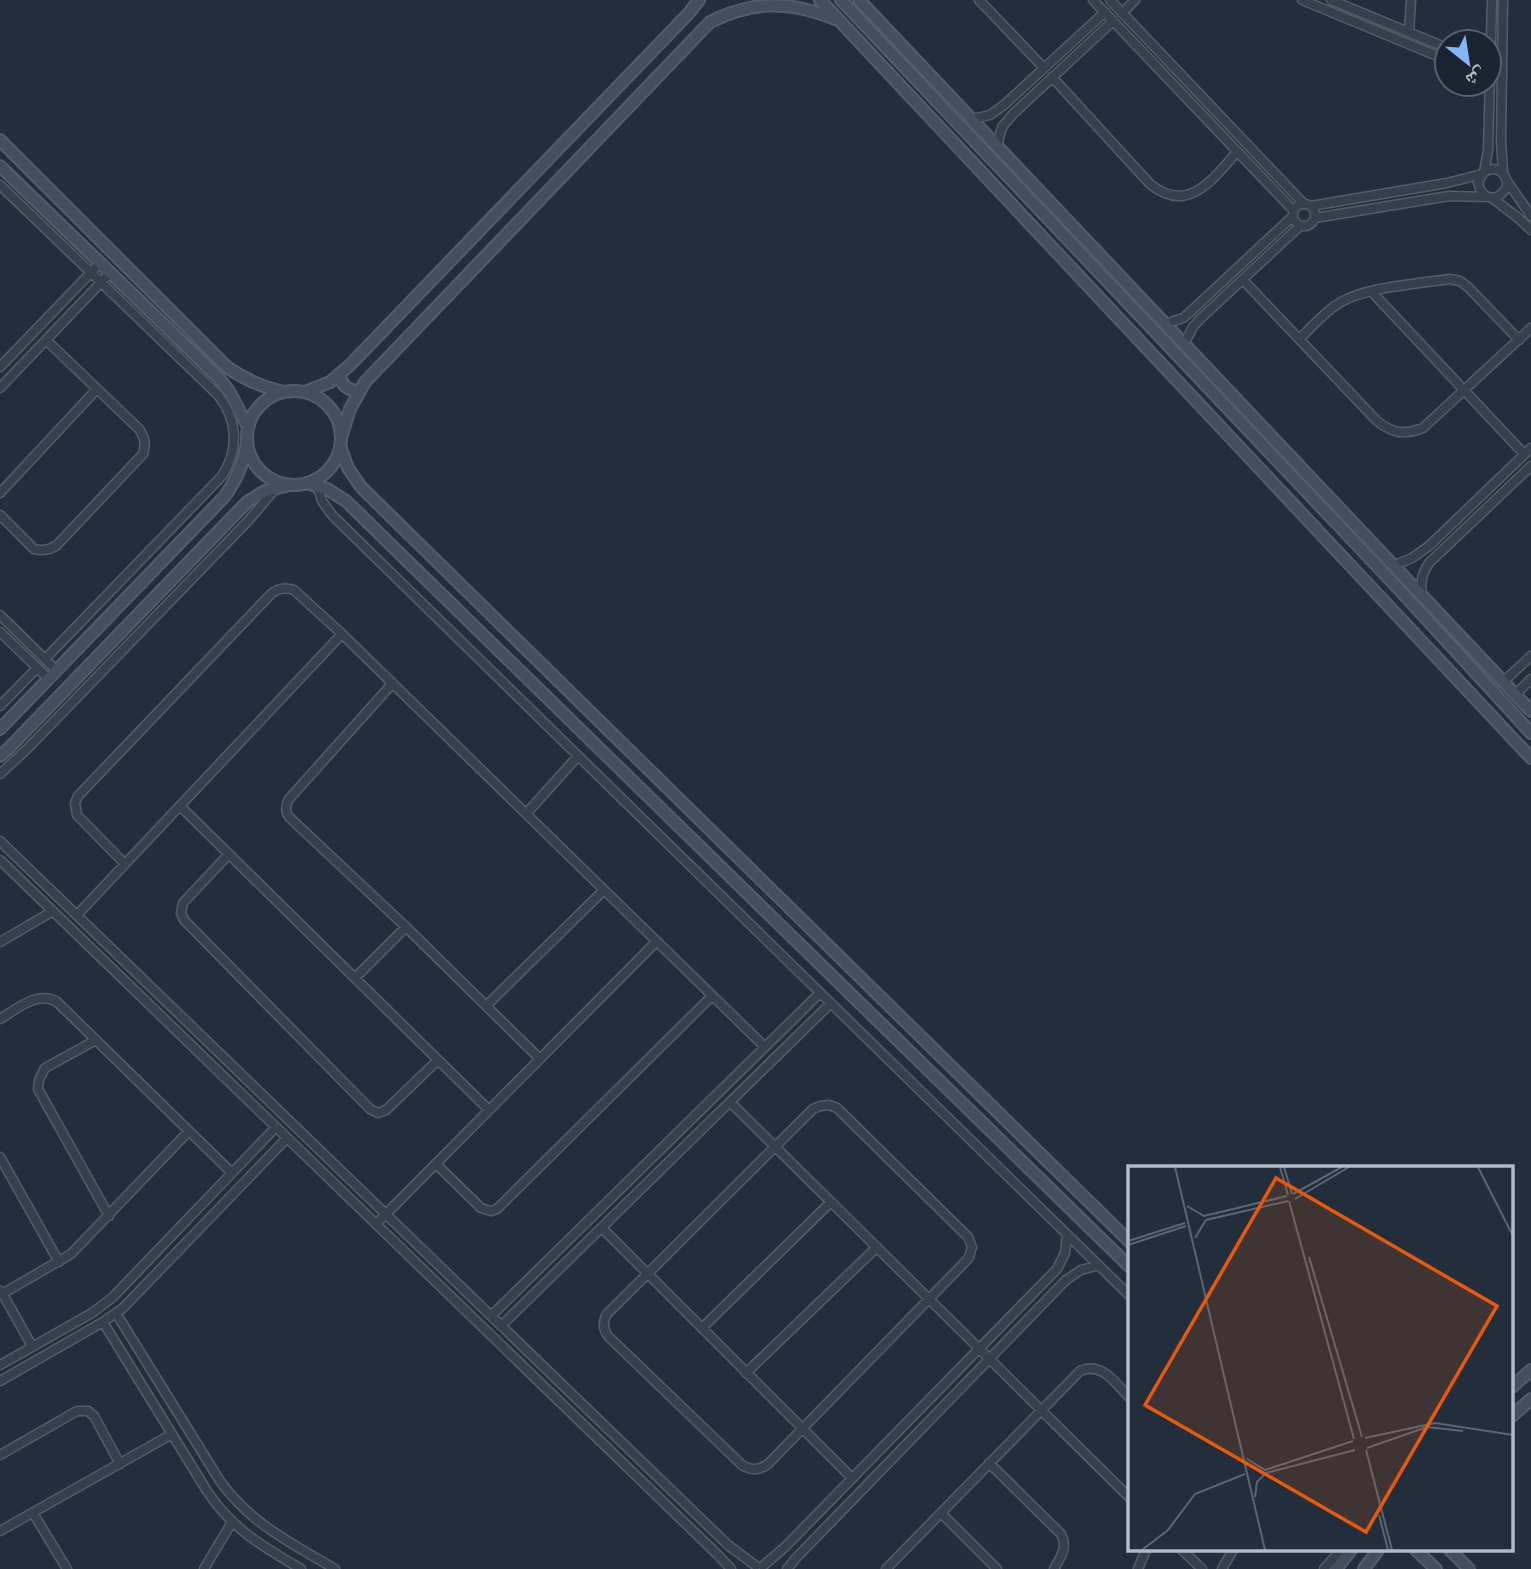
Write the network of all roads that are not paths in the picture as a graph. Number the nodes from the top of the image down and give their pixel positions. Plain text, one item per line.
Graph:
1 (699, 0) edge
2 (820, 0) edge
3 (841, 0) edge
4 (859, 0) edge
5 (979, 0) edge
6 (1093, 0) edge
7 (1135, 0) edge
8 (1302, 0) edge
9 (1331, 0) edge
10 (1411, 0) edge
11 (1492, 0) edge
12 (1503, 0) edge
13 (1113, 1) edge
14 (1105, 12) junction
15 (689, 13) junction
16 (1122, 13) junction
17 (840, 21) junction
18 (1113, 21) junction
19 (1491, 28) edge
20 (702, 31) junction
21 (1409, 32) junction
22 (1433, 42) edge
23 (1433, 54) edge
24 (1044, 68) junction
25 (1052, 77) junction
26 (1489, 98) edge
27 (1004, 105) junction
28 (1013, 114) junction
29 (972, 119) junction
30 (0, 140) edge
31 (997, 146) junction
32 (1237, 152) junction
33 (0, 166) edge
34 (1503, 172) junction
35 (1483, 173) junction
36 (1507, 181) junction
37 (0, 185) edge
38 (1490, 197) junction
39 (1307, 204) junction
40 (1292, 214) junction
41 (1531, 216) edge
42 (1315, 218) junction
43 (1300, 226) junction
44 (1531, 230) edge
45 (100, 263) junction
46 (90, 273) junction
47 (110, 273) junction
48 (1243, 280) junction
49 (101, 283) junction
50 (1371, 291) junction
51 (1165, 324) junction
52 (1531, 328) edge
53 (46, 340) junction
54 (1299, 340) junction
55 (1519, 340) junction
56 (1184, 344) junction
57 (0, 367) edge
58 (341, 374) junction
59 (0, 388) edge
60 (97, 389) junction
61 (359, 391) junction
62 (1465, 391) junction
63 (284, 392) junction
64 (305, 392) junction
65 (248, 427) junction
66 (340, 442) junction
67 (247, 443) junction
68 (1528, 451) edge
69 (1531, 466) edge
70 (311, 484) junction
71 (290, 485) junction
72 (276, 488) junction
73 (0, 493) edge
74 (0, 515) edge
75 (1393, 566) junction
76 (1405, 578) junction
77 (1397, 587) junction
78 (1422, 595) junction
79 (0, 615) edge
80 (0, 632) edge
81 (342, 634) junction
82 (1531, 656) edge
83 (45, 659) junction
84 (37, 668) junction
85 (53, 675) junction
86 (1531, 679) edge
87 (1503, 682) junction
88 (392, 684) junction
89 (1515, 695) junction
90 (1504, 704) junction
91 (0, 706) edge
92 (1531, 712) edge
93 (0, 729) edge
94 (1531, 733) edge
95 (0, 756) edge
96 (578, 756) junction
97 (1531, 758) edge
98 (0, 774) edge
99 (180, 806) junction
100 (526, 814) junction
101 (0, 841) edge
102 (229, 854) junction
103 (0, 860) edge
104 (125, 864) junction
105 (604, 890) junction
106 (53, 911) junction
107 (77, 915) junction
108 (406, 927) junction
109 (0, 942) edge
110 (657, 942) junction
111 (355, 978) junction
112 (820, 993) junction
113 (712, 996) junction
114 (831, 1003) junction
115 (486, 1006) junction
116 (0, 1019) edge
117 (96, 1040) junction
118 (765, 1047) junction
119 (540, 1059) junction
120 (438, 1060) junction
121 (730, 1102) junction
122 (489, 1110) junction
123 (276, 1127) junction
124 (190, 1131) junction
125 (287, 1138) junction
126 (776, 1147) junction
127 (0, 1157) edge
128 (436, 1164) junction
129 (232, 1174) junction
130 (831, 1202) junction
131 (386, 1214) junction
132 (109, 1216) junction
133 (376, 1224) junction
134 (602, 1228) junction
135 (1067, 1235) junction
136 (1128, 1240) edge
137 (877, 1247) junction
138 (59, 1262) junction
139 (1099, 1265) junction
140 (1128, 1265) edge
141 (648, 1274) junction
142 (1, 1292) edge
143 (1128, 1294) edge
144 (930, 1300) junction
145 (116, 1313) junction
146 (491, 1316) junction
147 (103, 1322) junction
148 (501, 1326) junction
149 (702, 1328) junction
150 (32, 1346) junction
151 (979, 1348) junction
152 (990, 1359) junction
153 (0, 1365) edge
154 (1531, 1370) edge
155 (746, 1373) junction
156 (0, 1381) edge
157 (1514, 1385) edge
158 (1128, 1396) edge
159 (1531, 1399) edge
160 (1041, 1410) junction
161 (1514, 1414) edge
162 (803, 1429) junction
163 (172, 1434) junction
164 (0, 1455) edge
165 (989, 1463) junction
166 (120, 1464) junction
167 (852, 1478) junction
168 (1128, 1496) edge
169 (33, 1513) junction
170 (941, 1513) junction
171 (232, 1522) junction
172 (0, 1531) edge
173 (1145, 1552) edge
174 (1184, 1552) edge
175 (1232, 1552) edge
176 (1339, 1552) edge
177 (1349, 1552) edge
178 (1377, 1552) edge
179 (1418, 1552) edge
180 (1452, 1552) edge
181 (990, 1562) junction
182 (760, 1568) edge
183 (67, 1569) edge
184 (204, 1569) edge
185 (301, 1569) edge
186 (335, 1569) edge
187 (731, 1569) edge
188 (787, 1569) edge
189 (886, 1569) edge
190 (983, 1569) edge
191 (998, 1569) edge
192 (1054, 1569) edge
193 (1138, 1569) edge
194 (1202, 1569) edge
195 (1222, 1569) edge
196 (1324, 1569) edge
197 (1336, 1569) edge
198 (1364, 1569) edge
199 (1438, 1569) edge
200 (1469, 1569) edge

1 - 15 street
2 - 17 street
3 - 77 street
4 - 29 street
5 - 24 street
6 - 14 street
7 - 16 street
8 - 23 street
9 - 21 street
10 - 21 street
11 - 19 street
12 - 34 street
13 - 16 street
14 - 18 street
14 - 24 street
15 - 20 street
15 - 58 street
16 - 39 street
17 - 20 street
17 - 97 street
18 - 25 street
18 - 32 street
20 - 61 street
21 - 22 street
24 - 27 street
25 - 28 street
25 - 32 street
26 - 35 street
27 - 28 street
27 - 29 street
28 - 31 street
29 - 31 street
30 - 63 street
31 - 51 street
32 - 40 street
33 - 45 street
34 - 35 street
34 - 36 street
35 - 38 street
35 - 39 street
36 - 38 street
36 - 41 street
37 - 46 street
38 - 42 street
38 - 44 street
39 - 40 street
39 - 42 street
40 - 43 street
40 - 51 street
42 - 43 street
43 - 48 street
45 - 46 street
45 - 47 street
46 - 49 street
46 - 57 street
47 - 49 street
47 - 65 street
48 - 54 street
48 - 56 street
49 - 53 street
49 - 83 street
50 - 54 street
50 - 55 street
50 - 62 street
51 - 56 street
52 - 55 street
53 - 59 street
53 - 60 street
54 - 62 street
55 - 62 street
56 - 75 street
58 - 61 street
58 - 64 street
60 - 73 street
60 - 74 street
61 - 66 street
62 - 68 street
63 - 64 street
63 - 65 street
64 - 66 street
65 - 67 street
66 - 70 street
66 - 136 street
67 - 71 street
67 - 85 street
68 - 75 street
69 - 78 street
70 - 71 street
70 - 96 street
70 - 140 street
71 - 72 street
72 - 95 street
72 - 98 street
75 - 76 street
76 - 77 street
76 - 78 street
77 - 90 street
78 - 87 street
79 - 83 street
80 - 84 street
81 - 88 street
81 - 99 street
81 - 104 street
82 - 87 street
83 - 85 street
84 - 85 street
84 - 91 street
85 - 93 street
86 - 89 street
87 - 89 street
88 - 100 street
88 - 108 street
89 - 90 street
89 - 92 street
90 - 94 street
96 - 100 street
96 - 112 street
99 - 102 street
99 - 104 street
100 - 105 street
101 - 107 street
102 - 111 street
102 - 120 street
103 - 106 street
104 - 107 street
105 - 110 street
105 - 115 street
106 - 109 street
106 - 123 street
107 - 131 street
108 - 111 street
108 - 115 street
110 - 113 street
110 - 119 street
111 - 120 street
112 - 114 street
112 - 118 street
113 - 118 street
113 - 128 street
114 - 121 street
114 - 135 street
115 - 119 street
116 - 117 street
117 - 124 street
117 - 132 street
118 - 146 street
119 - 122 street
120 - 122 street
121 - 126 street
121 - 134 street
122 - 128 street
123 - 125 street
123 - 129 street
124 - 129 street
124 - 132 street
125 - 133 street
125 - 145 street
126 - 130 street
126 - 141 street
126 - 144 street
127 - 138 street
128 - 131 street
129 - 150 street
130 - 137 street
130 - 149 street
131 - 133 street
131 - 146 street
132 - 138 street
133 - 187 street
134 - 141 street
134 - 148 street
135 - 139 street
135 - 151 street
137 - 144 street
137 - 155 street
138 - 142 street
139 - 143 street
139 - 152 street
141 - 149 street
141 - 162 street
142 - 150 street
144 - 151 street
144 - 162 street
145 - 147 street
145 - 186 street
146 - 148 street
147 - 156 street
147 - 163 street
148 - 182 street
149 - 155 street
150 - 153 street
151 - 152 street
151 - 167 street
152 - 160 street
152 - 188 street
154 - 157 street
155 - 162 street
158 - 160 street
159 - 161 street
160 - 165 street
160 - 168 street
162 - 167 street
163 - 166 street
163 - 171 street
164 - 166 street
165 - 170 street
165 - 192 street
166 - 169 street
167 - 182 street
169 - 172 street
169 - 183 street
170 - 181 street
170 - 189 street
171 - 184 street
171 - 185 street
173 - 193 street
174 - 194 street
175 - 195 street
176 - 196 street
177 - 197 street
178 - 198 street
179 - 199 street
180 - 199 street
180 - 200 street
181 - 190 street
181 - 191 street

